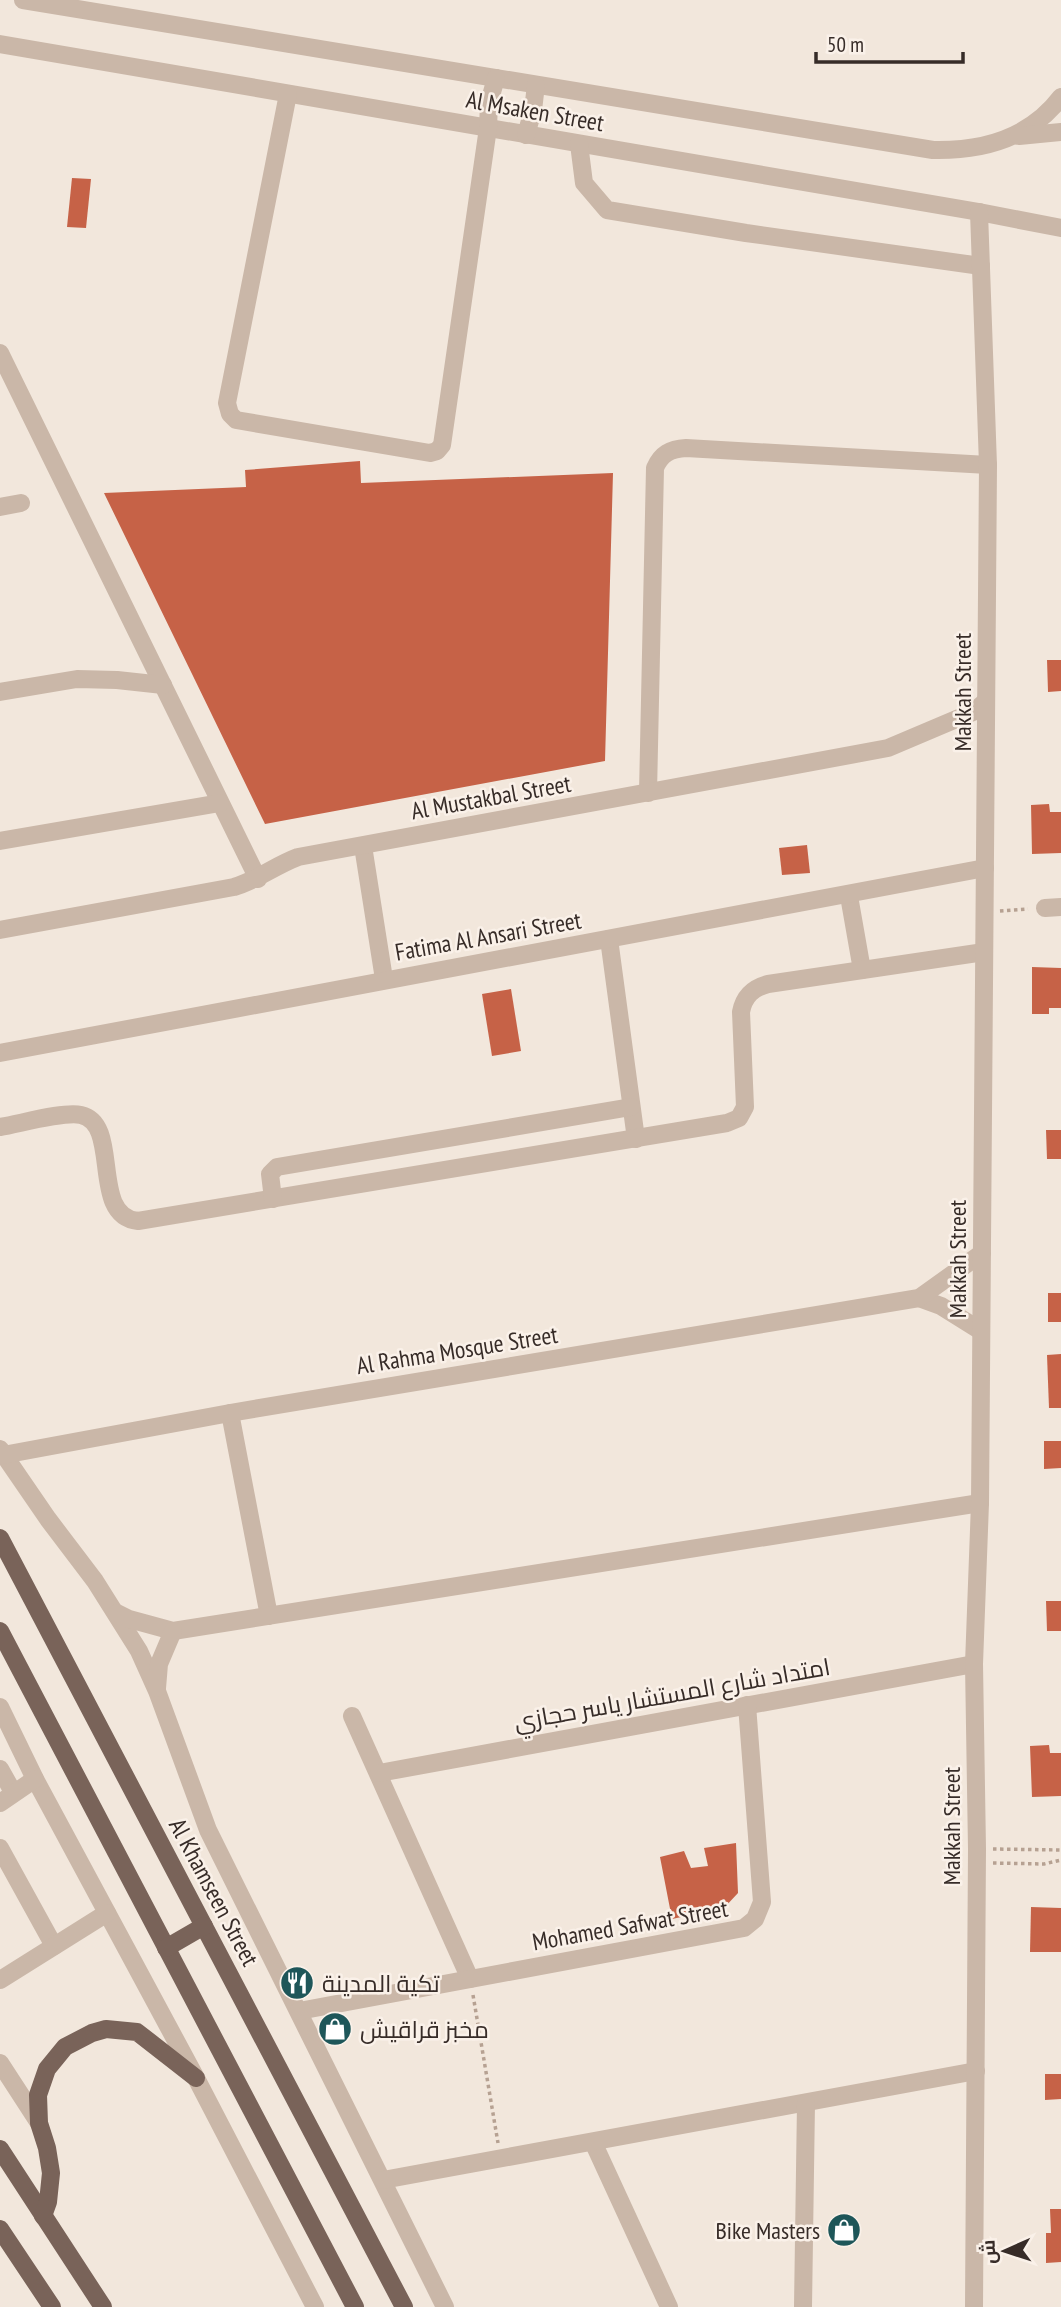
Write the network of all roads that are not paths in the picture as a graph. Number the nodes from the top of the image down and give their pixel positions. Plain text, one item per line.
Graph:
1 (23, 0) edge
2 (0, 44) edge
3 (496, 78) junction
4 (536, 85) junction
5 (288, 94) junction
6 (1061, 97) edge
7 (488, 128) junction
8 (1061, 132) edge
9 (526, 135) junction
10 (1013, 136) junction
11 (579, 144) junction
12 (979, 212) junction
13 (1060, 228) edge
14 (981, 266) junction
15 (0, 353) edge
16 (988, 465) junction
17 (21, 503) dead end
18 (0, 507) edge
19 (163, 685) junction
20 (0, 692) edge
21 (986, 701) junction
22 (648, 793) junction
23 (220, 803) junction
24 (0, 841) edge
25 (363, 846) junction
26 (985, 868) junction
27 (258, 879) junction
28 (849, 895) junction
29 (0, 930) edge
30 (608, 939) junction
31 (984, 952) junction
32 (862, 970) junction
33 (384, 979) junction
34 (0, 1053) edge
35 (631, 1107) junction
36 (0, 1127) edge
37 (636, 1139) junction
38 (273, 1199) junction
39 (982, 1253) junction
40 (919, 1298) junction
41 (981, 1331) junction
42 (230, 1413) junction
43 (2, 1452) edge
44 (980, 1503) junction
45 (0, 1538) edge
46 (117, 1613) junction
47 (269, 1616) junction
48 (0, 1631) edge
49 (173, 1631) junction
50 (974, 1664) junction
51 (157, 1690) junction
52 (747, 1705) junction
53 (1, 1714) edge
54 (352, 1716) dead end
55 (0, 1769) edge
56 (379, 1773) junction
57 (35, 1779) junction
58 (7, 1797) edge
59 (0, 1848) edge
60 (107, 1913) junction
61 (204, 1926) junction
62 (54, 1946) junction
63 (166, 1948) junction
64 (470, 1979) junction
65 (0, 1980) edge
66 (299, 2011) junction
67 (0, 2063) edge
68 (976, 2071) junction
69 (195, 2078) junction
70 (806, 2103) junction
71 (39, 2123) junction
72 (593, 2142) junction
73 (0, 2148) edge
74 (383, 2180) junction
75 (43, 2216) junction
76 (0, 2229) edge
77 (52, 2307) edge
78 (103, 2307) edge
79 (315, 2307) edge
80 (355, 2307) edge
81 (404, 2307) edge
82 (445, 2307) edge
83 (669, 2307) edge
84 (803, 2307) edge
85 (974, 2307) edge

1 - 3 street, Al Msaken Street
2 - 5 street, Al Msaken Street
3 - 4 street, Al Msaken Street
3 - 7 street
4 - 9 street
4 - 10 street, Al Msaken Street
5 - 7 street, Al Msaken Street
5 - 7 street
6 - 10 street, Al Msaken Street
7 - 9 street, Al Msaken Street
8 - 10 street
9 - 11 street, Al Msaken Street
11 - 12 street, Al Msaken Street
11 - 14 street
12 - 13 street, Al Msaken Street
12 - 14 street, Makkah Street
14 - 16 street, Makkah Street
15 - 19 street
16 - 21 street, Makkah Street
16 - 22 street
17 - 18 street
19 - 20 street
19 - 23 street
21 - 22 street, Al Mustakbal Street
21 - 26 street, Makkah Street
22 - 25 street, Al Mustakbal Street
23 - 24 street
23 - 27 street
25 - 27 street, Al Mustakbal Street
25 - 33 street
26 - 28 street, Fatima Al Ansari Street
26 - 31 street, Makkah Street
27 - 29 street, Al Mustakbal Street
28 - 30 street, Fatima Al Ansari Street
28 - 32 street
30 - 33 street, Fatima Al Ansari Street
30 - 35 street
31 - 32 street
31 - 39 street, Makkah Street
32 - 37 street
33 - 34 street, Fatima Al Ansari Street
35 - 37 street
35 - 38 street
36 - 38 street
37 - 38 street
39 - 40 street, Al Rahma Mosque Street
39 - 41 street, Makkah Street
40 - 41 street
40 - 42 street, Al Rahma Mosque Street
41 - 44 street, Makkah Street
42 - 43 street, Al Rahma Mosque Street
42 - 47 street
43 - 46 street
44 - 47 street
44 - 50 street, Makkah Street
45 - 61 main road, Al Khamseen Street
46 - 49 street
46 - 51 street
47 - 49 street
48 - 63 main road
49 - 51 street
50 - 52 street, امتداد شارع المستشار ياسر حجازي
50 - 68 street, Makkah Street
51 - 66 street
52 - 56 street, امتداد شارع المستشار ياسر حجازي
52 - 64 street, Mohamed Safwat Street
53 - 57 street
54 - 56 street
55 - 58 street
56 - 64 street
57 - 58 street
57 - 60 street
59 - 62 street
60 - 62 street
60 - 69 street
61 - 63 main road
61 - 81 main road, Al Khamseen Street
62 - 65 street
63 - 80 main road
64 - 66 street, Mohamed Safwat Street
66 - 74 street
67 - 71 street
68 - 70 street
68 - 85 street, Makkah Street
69 - 71 main road
69 - 79 street
70 - 72 street
70 - 84 street
71 - 75 main road
72 - 74 street
72 - 83 street
73 - 75 main road
74 - 82 street
75 - 78 main road
76 - 77 main road

